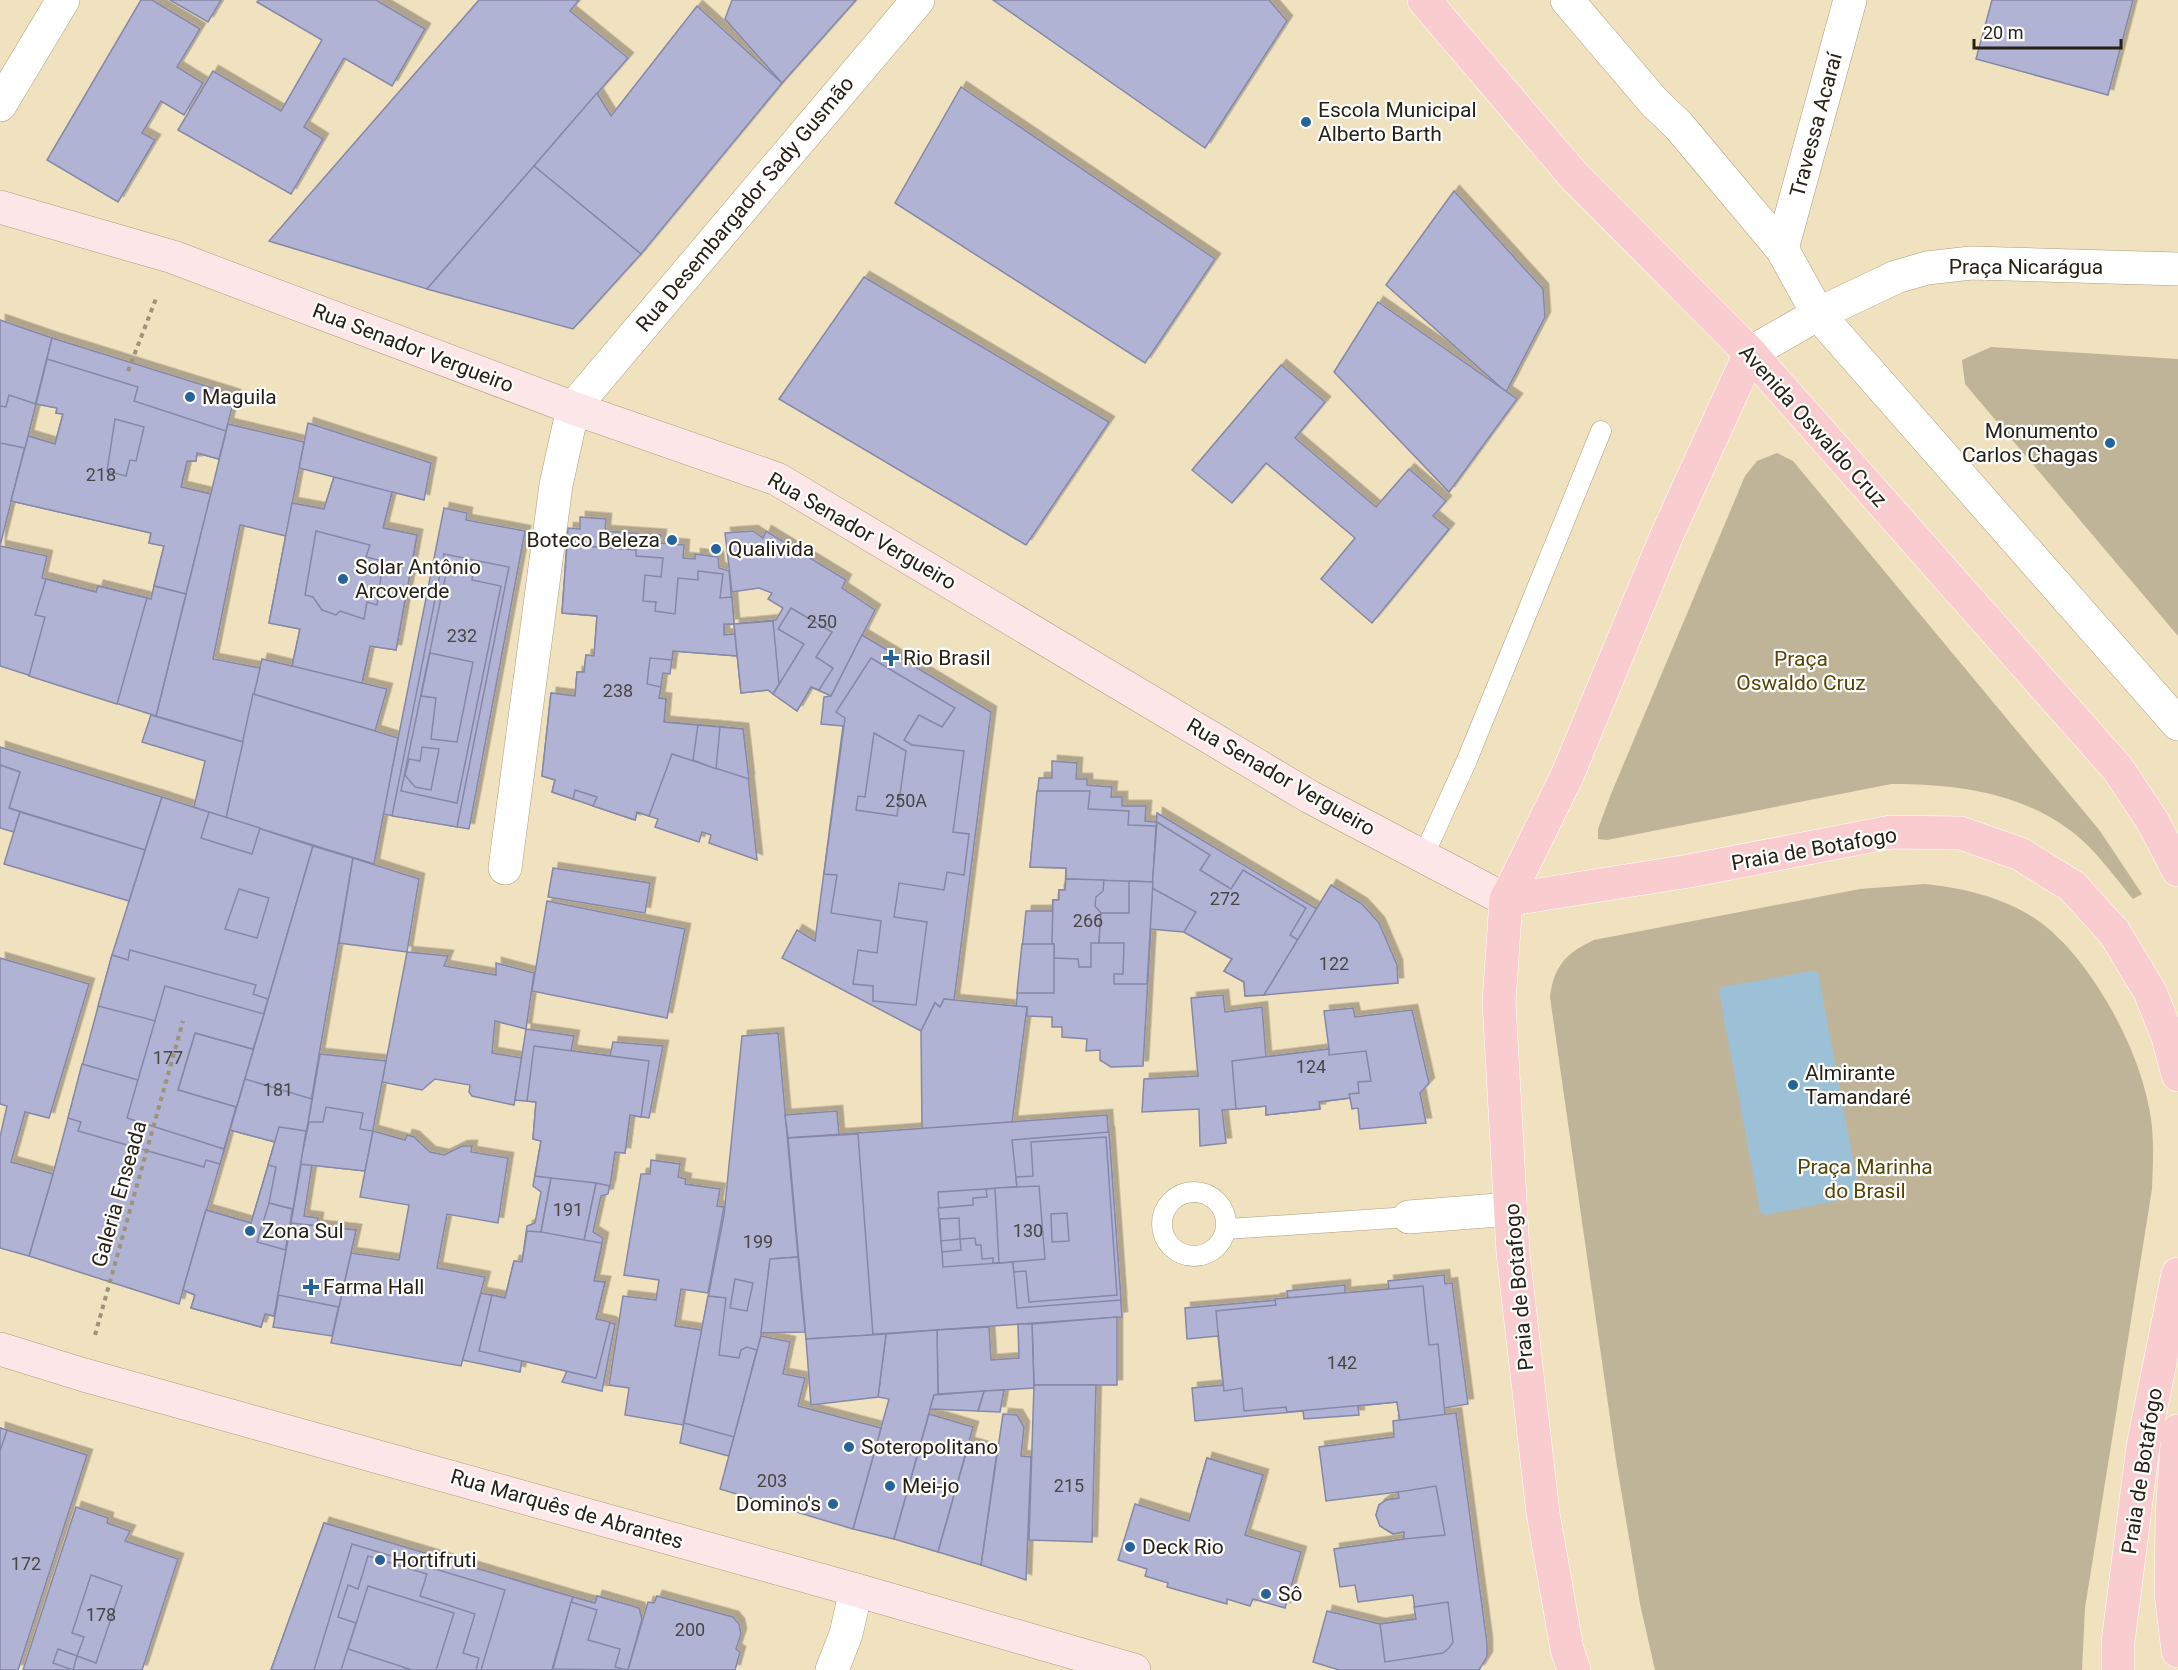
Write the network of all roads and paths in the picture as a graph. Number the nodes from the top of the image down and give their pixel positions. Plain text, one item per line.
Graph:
1 (63, 0) edge
2 (918, 0) edge
3 (1424, 0) edge
4 (1566, 0) edge
5 (1850, 0) edge
6 (0, 105) edge
7 (0, 207) edge
8 (1782, 249) junction
9 (173, 257) junction
10 (2178, 269) edge
11 (1818, 314) junction
12 (1750, 353) junction
13 (128, 371) dead end
14 (573, 408) junction
15 (1601, 431) dead end
16 (2178, 724) edge
17 (1423, 857) junction
18 (506, 867) dead end
19 (2178, 870) edge
20 (1506, 900) junction
21 (183, 1020) dead end
22 (2178, 1075) edge
23 (1510, 1209) junction
24 (1409, 1217) joint
25 (1227, 1228) dead end
26 (2178, 1274) edge
27 (0, 1349) edge
28 (84, 1375) junction
29 (2178, 1431) edge
30 (856, 1590) junction
31 (2178, 1651) edge
32 (832, 1670) edge
33 (1134, 1670) edge
34 (1574, 1670) edge
35 (2118, 1670) edge

1 - 6 street
2 - 14 street, Rua Desembargador Sady Gusmão
3 - 12 main road, Avenida Oswaldo Cruz
4 - 8 street
5 - 8 street, Travessa Acaraí
7 - 9 street, Rua Senador Vergueiro
8 - 11 street
9 - 13 path
9 - 14 street, Rua Senador Vergueiro
10 - 11 street, Praça Nicarágua
11 - 12 street, Praça Nicarágua
11 - 16 street
12 - 19 main road, Avenida Oswaldo Cruz
12 - 20 main road, Praia de Botafogo
14 - 17 street, Rua Senador Vergueiro
14 - 18 street
15 - 17 lane
17 - 20 street, Rua Senador Vergueiro
20 - 22 main road, Praia de Botafogo
20 - 23 main road, Praia de Botafogo
21 - 28 path, Galeria Enseada
23 - 24 street
23 - 34 main road, Praia de Botafogo
24 - 25 lane
26 - 35 main road, Praia de Botafogo
27 - 28 street, Rua Marquês de Abrantes
28 - 30 street, Rua Marquês de Abrantes
29 - 31 main road
30 - 32 street
30 - 33 street, Rua Marquês de Abrantes

